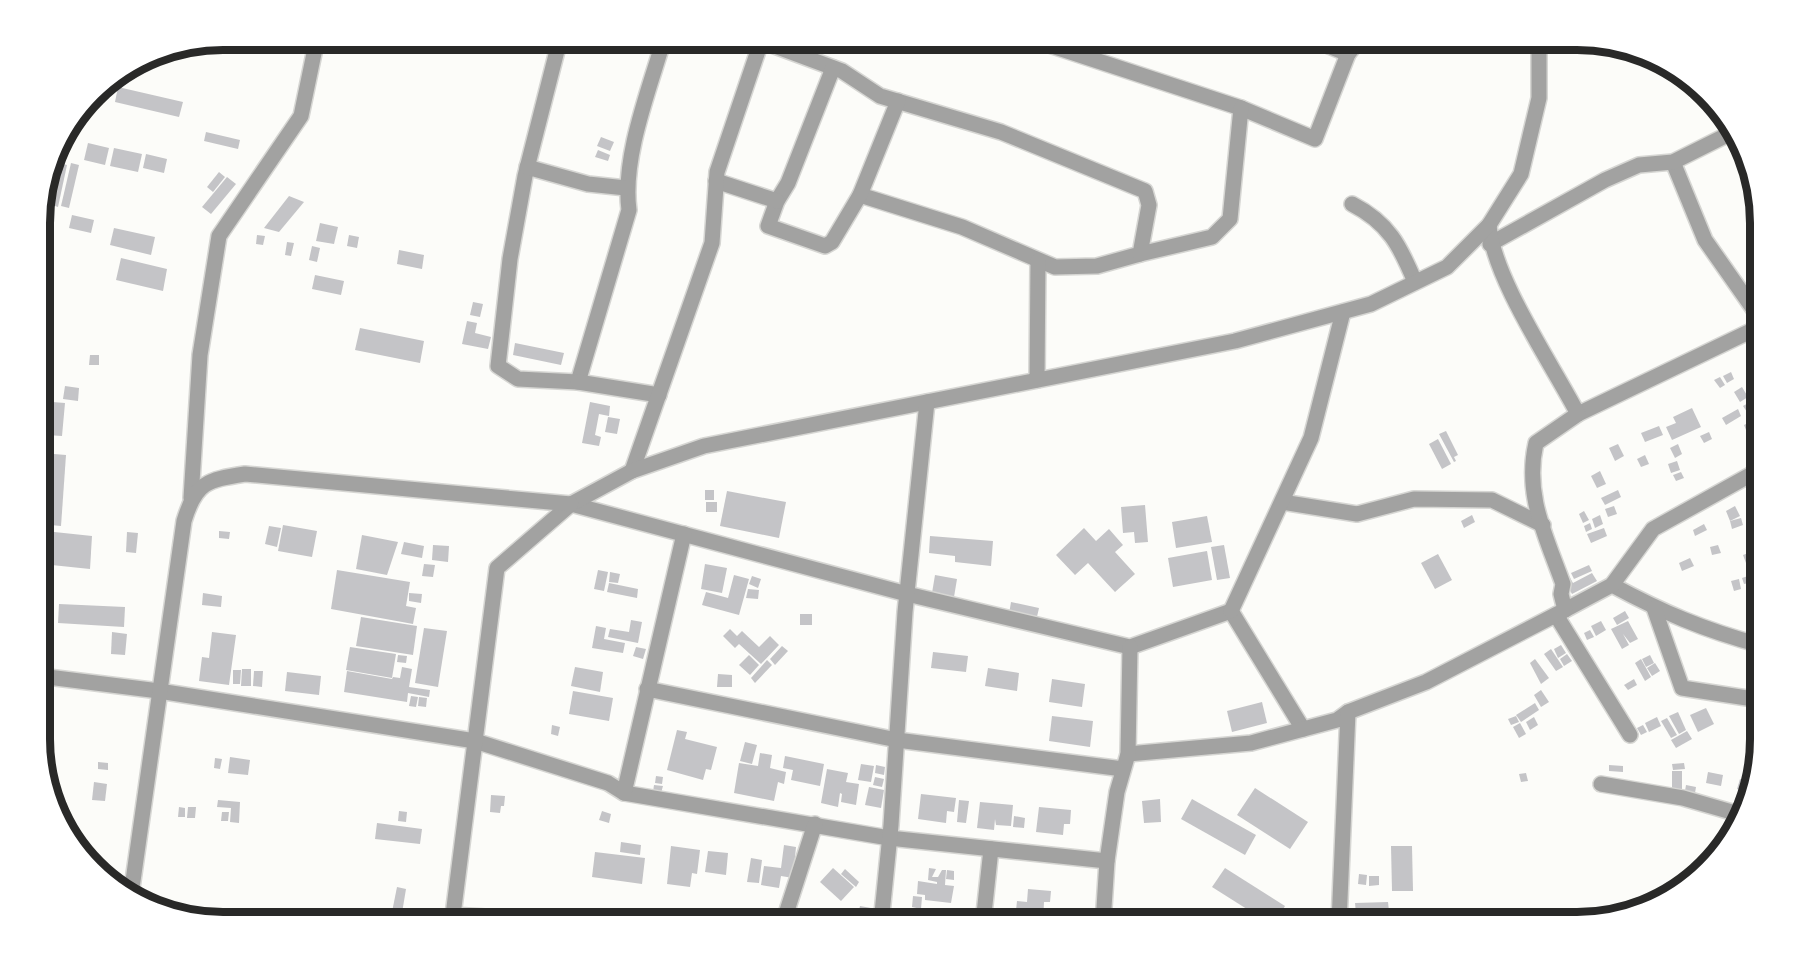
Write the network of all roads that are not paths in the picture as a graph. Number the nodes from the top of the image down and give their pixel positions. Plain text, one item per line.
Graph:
1 (315, 49) edge
2 (557, 49) edge
3 (661, 49) edge
4 (758, 49) edge
5 (784, 49) edge
6 (1061, 49) edge
7 (1336, 49) edge
8 (1352, 49) edge
9 (1539, 49) edge
10 (1348, 54) junction
11 (833, 68) junction
12 (898, 101) junction
13 (1241, 108) junction
14 (1726, 136) edge
15 (1673, 162) junction
16 (527, 167) junction
17 (716, 181) junction
18 (626, 188) junction
19 (860, 195) junction
20 (777, 201) junction
21 (1352, 204) dead end
22 (1489, 225) junction
23 (1490, 244) junction
24 (1140, 254) junction
25 (1038, 261) junction
26 (1415, 282) junction
27 (1750, 304) edge
28 (1343, 312) junction
29 (1750, 331) edge
30 (1037, 380) junction
31 (578, 382) junction
32 (659, 395) junction
33 (927, 402) junction
34 (1578, 414) junction
35 (632, 471) junction
36 (1750, 475) edge
37 (191, 498) junction
38 (1282, 502) junction
39 (571, 504) junction
40 (1543, 525) junction
41 (684, 534) junction
42 (1612, 585) junction
43 (907, 594) junction
44 (1654, 608) junction
45 (1231, 611) junction
46 (1561, 613) junction
47 (1750, 642) edge
48 (1130, 647) junction
49 (49, 677) edge
50 (647, 689) junction
51 (159, 691) junction
52 (1750, 698) edge
53 (1348, 712) junction
54 (1303, 729) junction
55 (1630, 735) dead end
56 (897, 740) junction
57 (475, 741) junction
58 (1126, 762) junction
59 (1601, 784) dead end
60 (624, 793) junction
61 (1733, 813) edge
62 (815, 824) junction
63 (890, 838) junction
64 (991, 849) junction
65 (1107, 861) junction
66 (132, 887) edge
67 (453, 912) edge
68 (787, 912) edge
69 (882, 912) edge
70 (984, 912) edge
71 (1104, 912) edge
72 (1339, 912) edge

1 - 37 street
2 - 16 street
3 - 18 street
4 - 17 street
5 - 11 street
6 - 13 street
7 - 10 street
8 - 10 street
9 - 22 street
10 - 13 street
11 - 12 street
11 - 20 street
12 - 19 street
12 - 24 street
13 - 24 street
14 - 15 street
15 - 23 street
15 - 27 street
16 - 18 street
16 - 31 street
17 - 20 street
17 - 32 street
18 - 31 street
19 - 20 street
19 - 25 street
21 - 26 street
22 - 23 street
22 - 26 street
23 - 34 street
24 - 25 street
25 - 30 street
26 - 28 street
28 - 30 street
28 - 38 street
29 - 34 street
30 - 33 street
31 - 32 street
32 - 35 street
33 - 35 street
33 - 43 street
34 - 40 street
35 - 39 street
36 - 42 street
37 - 39 street
37 - 51 street
38 - 40 street
38 - 45 street
39 - 41 street
39 - 57 street
40 - 46 street
41 - 43 street
41 - 50 street
42 - 44 street
42 - 46 street
43 - 48 street
43 - 56 street
44 - 47 street
44 - 52 street
45 - 48 street
45 - 54 street
46 - 53 street
46 - 55 street
48 - 58 street
49 - 51 street
50 - 56 street
50 - 60 street
51 - 57 street
51 - 66 street
53 - 54 street
53 - 72 street
54 - 58 street
56 - 58 street
56 - 63 street
57 - 60 street
57 - 67 street
58 - 65 street
59 - 61 street
60 - 62 street
62 - 63 street
62 - 68 street
63 - 64 street
63 - 69 street
64 - 65 street
64 - 70 street
65 - 71 street

